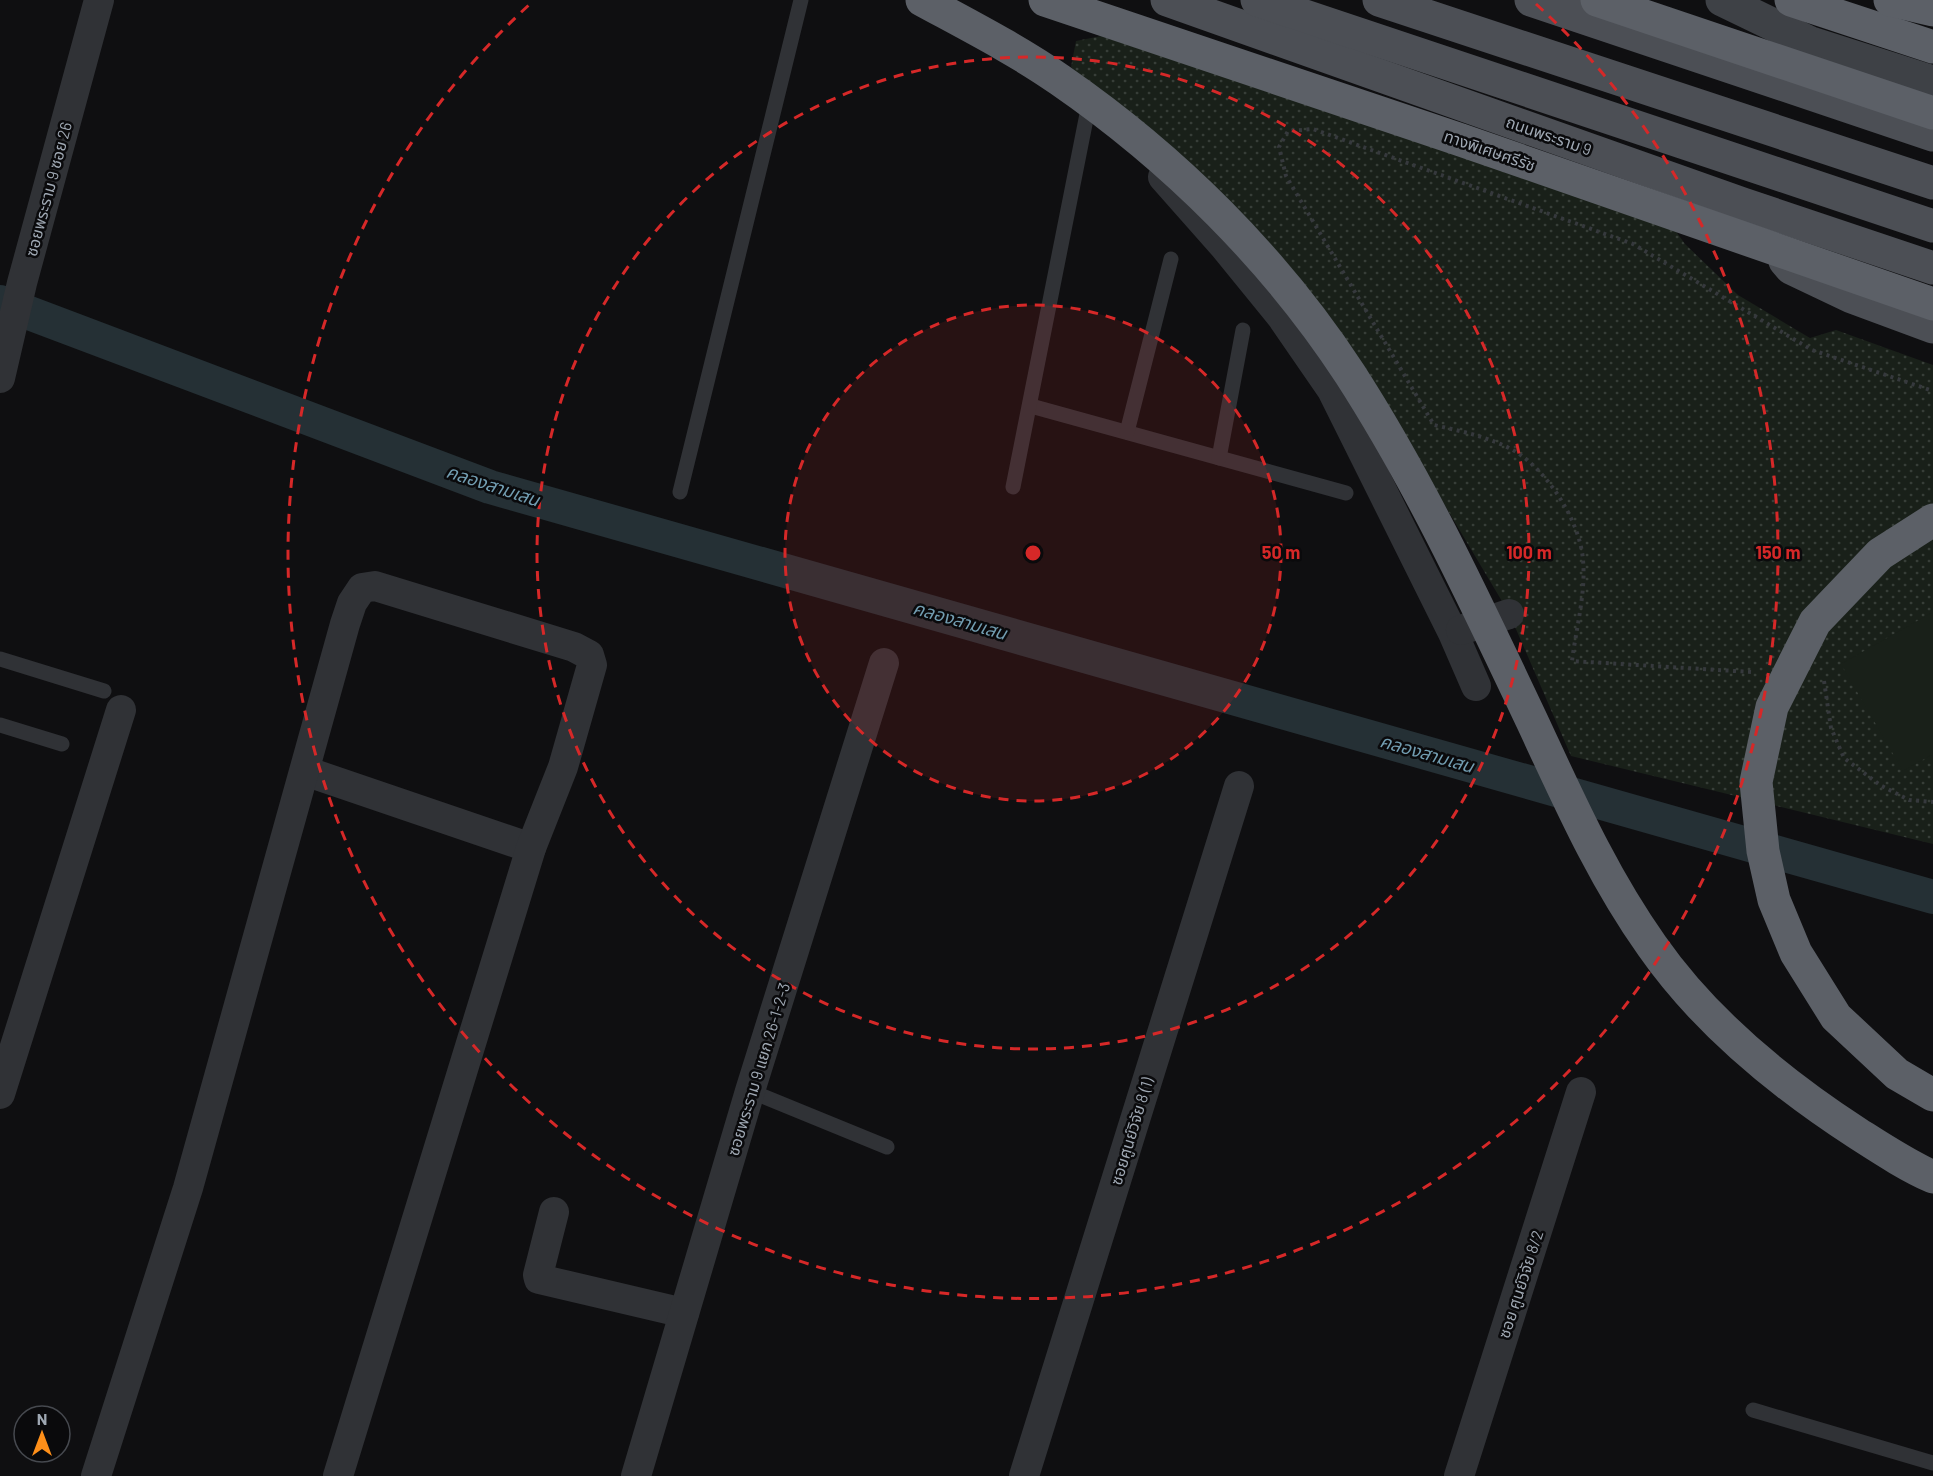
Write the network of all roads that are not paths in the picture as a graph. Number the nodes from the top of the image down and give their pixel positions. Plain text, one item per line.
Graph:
1 (99, 0) edge
2 (801, 0) edge
3 (912, 0) edge
4 (922, 0) edge
5 (1045, 0) edge
6 (1167, 0) edge
7 (1257, 0) edge
8 (1379, 0) edge
9 (1531, 0) edge
10 (1597, 0) edge
11 (1722, 0) edge
12 (1791, 0) edge
13 (1820, 0) edge
14 (1890, 0) edge
15 (1933, 10) edge
16 (1811, 43) junction
17 (1933, 47) edge
18 (1933, 82) edge
19 (1089, 104) junction
20 (1933, 113) edge
21 (1933, 135) edge
22 (1933, 183) edge
23 (1743, 204) junction
24 (1933, 226) edge
25 (1171, 259) dead end
26 (1933, 268) edge
27 (1933, 304) edge
28 (1933, 327) edge
29 (1243, 330) dead end
30 (4, 366) edge
31 (1031, 406) junction
32 (1127, 432) junction
33 (1219, 458) junction
34 (1013, 487) dead end
35 (680, 492) dead end
36 (1346, 493) dead end
37 (1933, 520) edge
38 (1509, 614) dead end
39 (1453, 633) junction
40 (0, 659) edge
41 (884, 663) dead end
42 (1476, 686) dead end
43 (112, 700) joint
44 (0, 725) edge
45 (62, 744) dead end
46 (305, 771) junction
47 (1239, 786) dead end
48 (531, 848) junction
49 (750, 1091) junction
50 (1581, 1092) dead end
51 (0, 1094) edge
52 (1933, 1095) edge
53 (887, 1147) dead end
54 (1933, 1177) edge
55 (554, 1212) dead end
56 (684, 1313) junction
57 (1754, 1410) dead end
58 (1933, 1463) edge
59 (96, 1476) edge
60 (338, 1476) edge
61 (636, 1476) edge
62 (1024, 1476) edge
63 (1460, 1476) edge

1 - 30 street, ซอยพระราม 9 ซอย 26
2 - 35 lane
3 - 19 street
4 - 54 highway
5 - 27 highway, ทางพิเศษศรีรัช
6 - 23 main road, ถนนพระราม 9
7 - 24 main road
8 - 22 main road
9 - 21 main road
10 - 20 highway
11 - 16 main road
12 - 17 highway
13 - 16 street
14 - 15 highway
16 - 18 main road
19 - 31 lane
19 - 39 street
23 - 26 main road, ถนนพระราม 9
23 - 28 main road
25 - 32 lane
29 - 33 lane
31 - 32 lane
31 - 34 lane
32 - 33 lane
33 - 36 lane
37 - 52 highway
38 - 39 street
39 - 42 street
40 - 43 lane
41 - 49 street, ซอยพระราม 9 แยก 26-1-2-3
43 - 51 street
44 - 45 lane
46 - 48 street
46 - 48 street
46 - 59 street
47 - 62 street, ซอยศูนย์วิจัย 8 (1)
48 - 60 street
49 - 53 lane
49 - 56 street, ซอยพระราม 9 แยก 26-1-2-3
50 - 63 street, ซอย ศูนย์วิจัย 8/2
55 - 56 street
56 - 61 street, ซอยพระราม 9 แยก 26-1-2-3
57 - 58 lane

